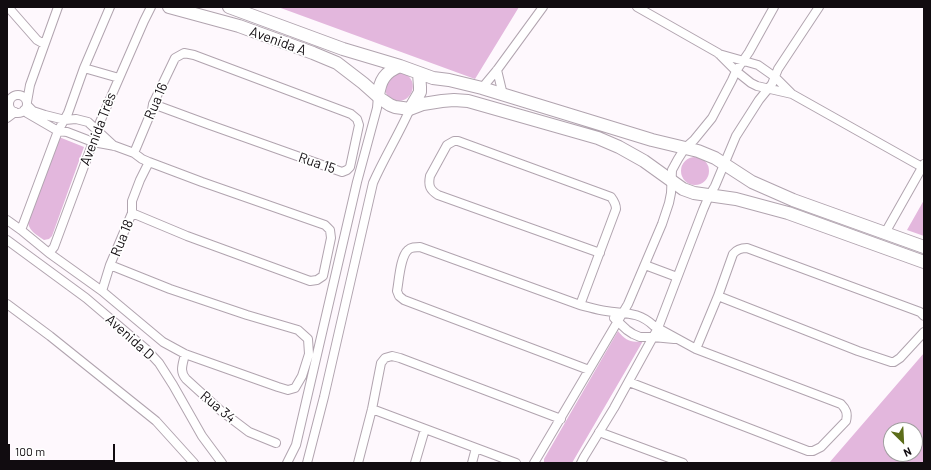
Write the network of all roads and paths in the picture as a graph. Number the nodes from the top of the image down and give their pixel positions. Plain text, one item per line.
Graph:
1 (8, 7) edge
2 (58, 7) edge
3 (110, 7) edge
4 (151, 7) edge
5 (169, 7) edge
6 (229, 7) edge
7 (542, 7) edge
8 (637, 7) edge
9 (774, 7) edge
10 (819, 7) edge
11 (44, 44) junction
12 (184, 53) joint
13 (718, 54) junction
14 (743, 60) junction
15 (400, 66) junction
16 (84, 68) junction
17 (498, 70) junction
18 (736, 71) junction
19 (419, 73) junction
20 (775, 77) junction
21 (119, 78) junction
22 (433, 78) junction
23 (482, 88) junction
24 (768, 89) junction
25 (7, 90) edge
26 (792, 94) junction
27 (503, 95) junction
28 (378, 96) junction
29 (16, 103) edge
30 (153, 104) junction
31 (410, 109) junction
32 (7, 118) edge
33 (65, 120) junction
34 (98, 130) junction
35 (58, 131) junction
36 (93, 142) junction
37 (115, 146) junction
38 (685, 148) junction
39 (134, 153) junction
40 (149, 162) junction
41 (725, 164) junction
42 (923, 165) edge
43 (671, 181) junction
44 (709, 196) junction
45 (132, 213) junction
46 (7, 220) edge
47 (21, 230) junction
48 (885, 233) junction
49 (7, 240) edge
50 (924, 247) edge
51 (49, 253) junction
52 (600, 253) junction
53 (924, 262) edge
54 (110, 265) junction
55 (645, 265) junction
56 (677, 277) junction
57 (102, 291) junction
58 (718, 296) junction
59 (7, 304) edge
60 (580, 305) junction
61 (605, 311) junction
62 (623, 313) junction
63 (924, 316) edge
64 (618, 321) junction
65 (658, 328) junction
66 (924, 332) edge
67 (653, 337) junction
68 (677, 339) junction
69 (696, 349) junction
70 (185, 354) junction
71 (589, 370) junction
72 (629, 382) junction
73 (372, 409) junction
74 (561, 419) junction
75 (425, 429) junction
76 (599, 432) junction
77 (276, 443) dead end
78 (476, 448) junction
79 (194, 463) edge
80 (222, 463) edge
81 (287, 463) edge
82 (307, 463) edge
83 (358, 463) edge
84 (416, 463) edge
85 (472, 463) edge
86 (516, 463) edge
87 (534, 463) edge
88 (581, 463) edge
89 (682, 463) edge

1 - 11 street
2 - 11 street
3 - 16 street
4 - 21 street, Avenida Três
5 - 28 main road, Avenida A
6 - 15 main road, Avenida A
7 - 17 street
8 - 13 street
9 - 14 street
10 - 20 street
11 - 29 street
12 - 30 street, Rua 16
12 - 30 street, Rua 15
13 - 14 street
13 - 18 street
14 - 18 street
14 - 20 street
15 - 19 main road, Avenida A
15 - 28 main road
16 - 21 street
16 - 33 street
17 - 23 street
17 - 27 street
18 - 24 street
18 - 38 street
19 - 22 main road, Avenida A
19 - 31 main road
20 - 24 street
20 - 26 street
21 - 34 street, Avenida Três
22 - 23 main road, Avenida A
22 - 31 main road
23 - 27 main road, Avenida A
24 - 26 street
24 - 41 street
25 - 29 street
26 - 42 street
27 - 38 main road, Avenida A
28 - 31 main road
28 - 81 street
29 - 32 street
29 - 33 street
29 - 35 street
30 - 39 street, Rua 16
31 - 43 main road
31 - 82 street
33 - 34 street
33 - 35 street
34 - 36 street, Avenida Três
34 - 37 street
35 - 36 street
35 - 47 street
36 - 37 street
36 - 51 street, Avenida Três
37 - 39 street
38 - 41 main road
38 - 43 street
39 - 40 street
40 - 45 street, Rua 18
40 - 45 street
41 - 44 street
41 - 48 main road
42 - 48 street
43 - 44 main road
43 - 55 street
44 - 53 main road
44 - 56 street
45 - 54 street, Rua 18
46 - 47 street
47 - 51 street
48 - 50 main road
49 - 80 street, Avenida D
51 - 57 street
52 - 52 street
52 - 60 street
54 - 57 street, Rua 18
54 - 70 street
55 - 56 street
55 - 62 street
56 - 65 street
57 - 70 street
58 - 63 street
58 - 66 street
58 - 69 street
59 - 79 street
60 - 61 street
60 - 71 street
61 - 62 street
61 - 64 street
62 - 64 street
62 - 65 street
64 - 67 street
64 - 71 street
65 - 67 street
65 - 68 street
67 - 68 street
67 - 72 street
68 - 69 street
69 - 72 street
70 - 77 street, Rua 34
71 - 74 street
72 - 76 street
73 - 74 street
73 - 75 street
73 - 83 street
74 - 87 street
75 - 78 street
75 - 84 street
76 - 88 street
76 - 89 street
78 - 85 street
78 - 86 street

